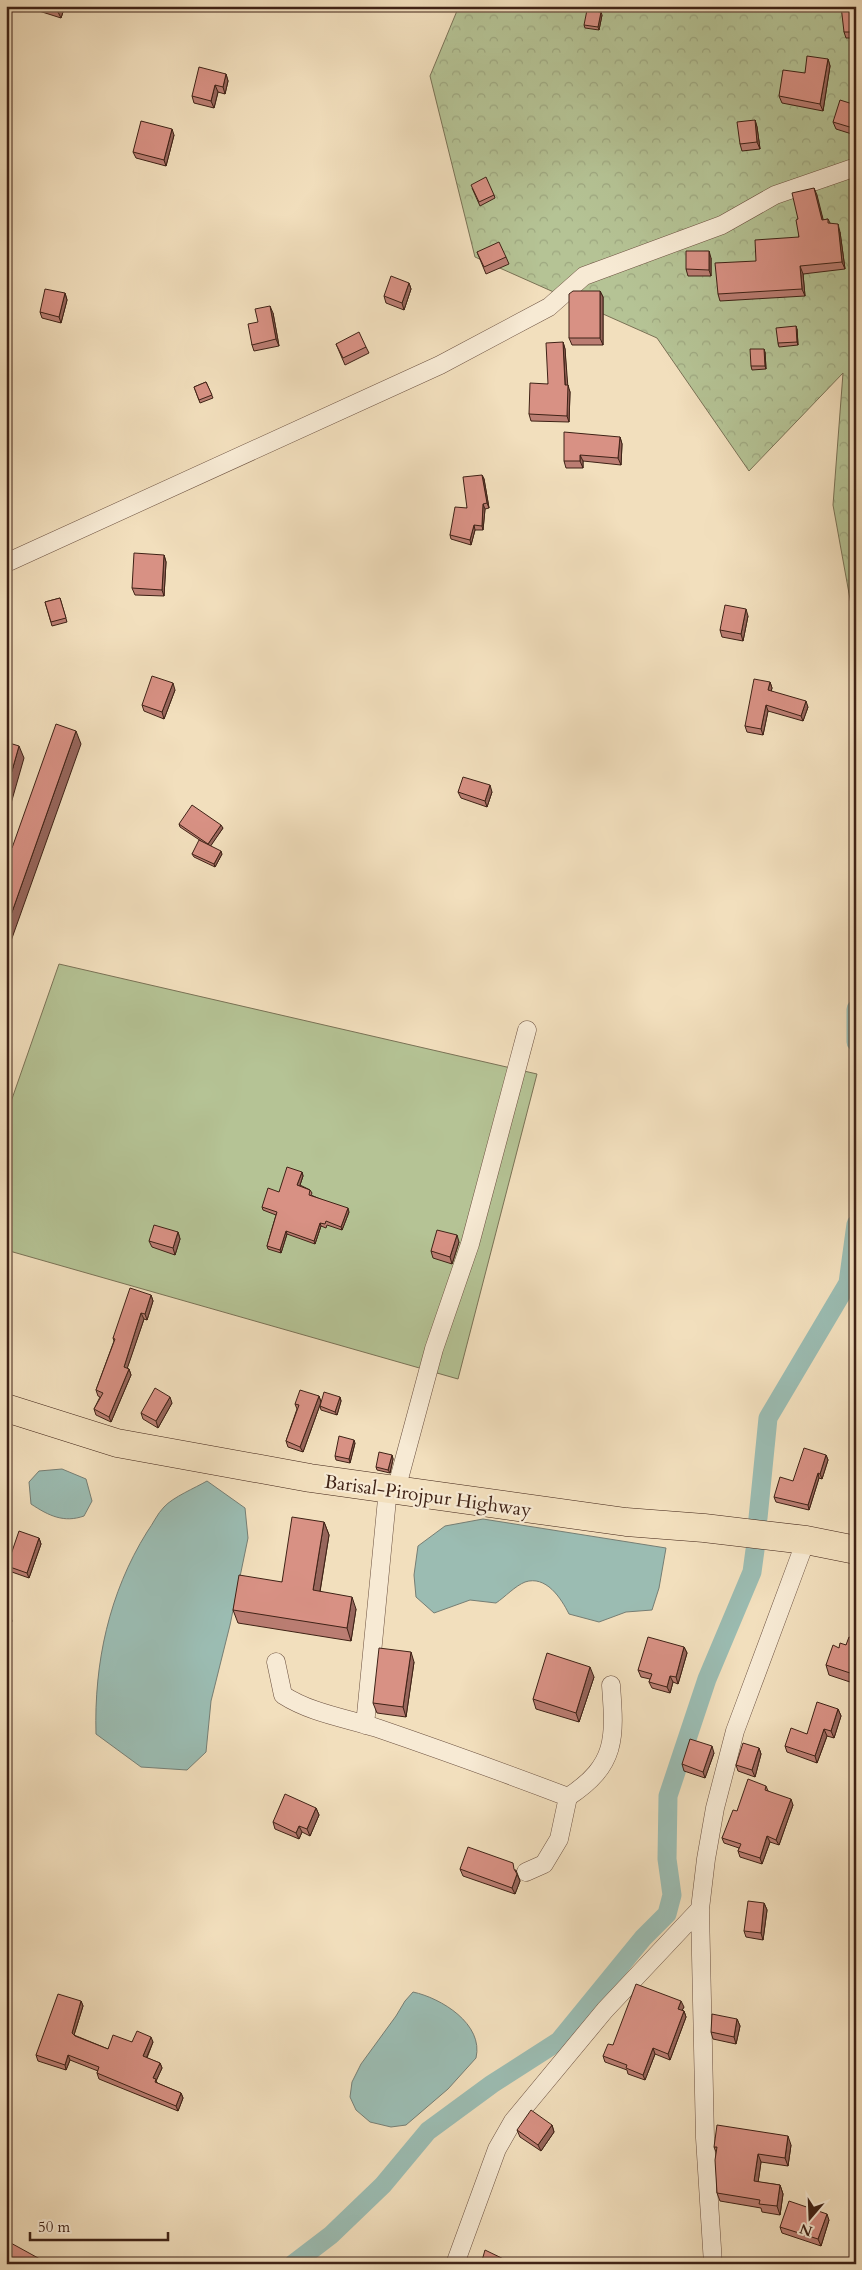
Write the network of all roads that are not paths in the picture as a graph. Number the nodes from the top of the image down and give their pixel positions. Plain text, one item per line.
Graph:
1 (856, 167) edge
2 (6, 563) edge
3 (527, 1030) dead end
4 (6, 1408) edge
5 (392, 1490) junction
6 (806, 1540) junction
7 (856, 1550) edge
8 (276, 1662) dead end
9 (611, 1685) dead end
10 (365, 1725) junction
11 (568, 1797) junction
12 (526, 1872) dead end
13 (700, 1909) junction
14 (455, 2264) edge
15 (712, 2264) edge

1 - 2 street
3 - 5 street
4 - 5 highway, Barisal-Pirojpur Highway
5 - 6 highway, Barisal-Pirojpur Highway
5 - 10 street
6 - 7 highway, Barisal-Pirojpur Highway
6 - 13 street
8 - 10 street
9 - 11 street
10 - 11 street
11 - 12 street
13 - 14 street
13 - 15 street

